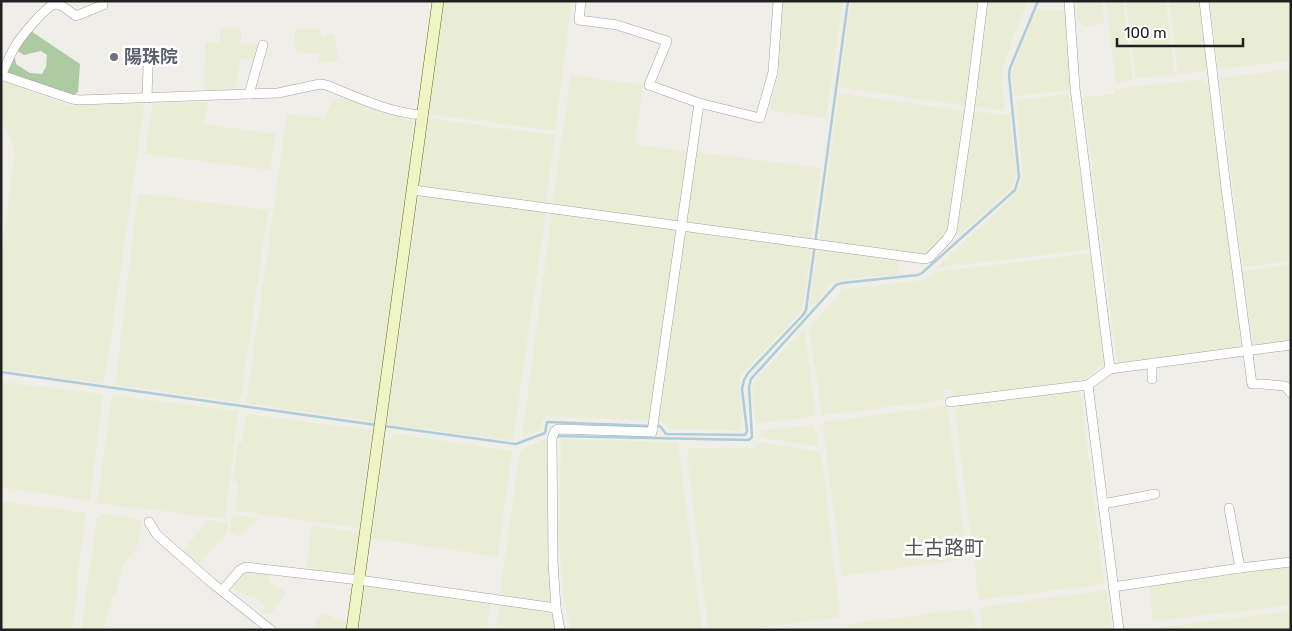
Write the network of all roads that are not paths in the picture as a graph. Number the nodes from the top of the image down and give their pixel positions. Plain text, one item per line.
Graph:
1 (103, 1) edge
2 (438, 1) edge
3 (582, 1) edge
4 (778, 1) edge
5 (983, 1) edge
6 (1069, 1) edge
7 (1204, 1) edge
8 (263, 45) dead end
9 (148, 67) dead end
10 (1, 75) edge
11 (249, 94) junction
12 (147, 98) junction
13 (699, 103) junction
14 (422, 115) junction
15 (413, 190) junction
16 (682, 226) junction
17 (1291, 345) edge
18 (1247, 351) junction
19 (1152, 363) junction
20 (1110, 369) junction
21 (1152, 379) dead end
22 (1088, 385) junction
23 (1291, 393) edge
24 (950, 402) dead end
25 (1155, 494) dead end
26 (1103, 504) junction
27 (1229, 508) dead end
28 (149, 522) dead end
29 (1291, 562) edge
30 (1240, 568) junction
31 (359, 580) junction
32 (1113, 587) junction
33 (222, 591) junction
34 (556, 608) junction
35 (271, 630) edge
36 (352, 630) edge
37 (560, 630) edge
38 (1119, 630) edge

1 - 10 street
2 - 14 street
3 - 13 street
4 - 13 street
5 - 16 street
6 - 20 street
7 - 18 street
8 - 11 street
9 - 12 street
10 - 12 street
11 - 12 street
11 - 14 street
13 - 16 street
14 - 15 street
15 - 16 street
15 - 31 street
16 - 34 street
17 - 18 street
18 - 19 street
18 - 23 street
19 - 20 street
19 - 21 street
20 - 22 street
22 - 24 street
22 - 26 street
25 - 26 street
26 - 32 street
27 - 30 street
28 - 33 street
29 - 30 street
30 - 32 street
31 - 33 street
31 - 34 street
31 - 36 street
32 - 38 street
33 - 35 street
34 - 37 street

